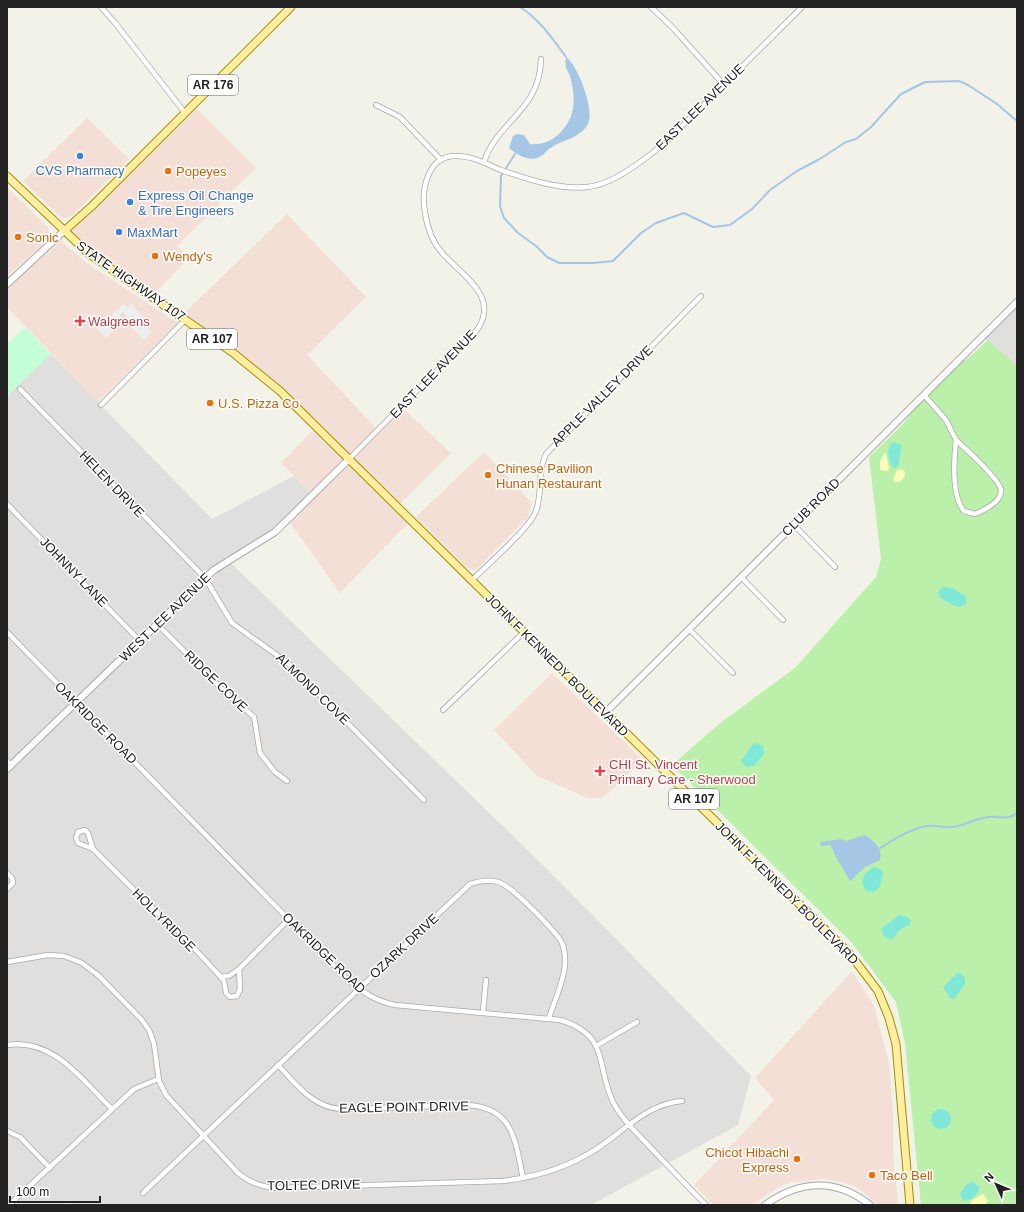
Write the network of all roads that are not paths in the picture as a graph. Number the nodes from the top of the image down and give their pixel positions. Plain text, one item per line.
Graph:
1 (101, 7) edge
2 (292, 7) edge
3 (651, 7) edge
4 (802, 7) edge
5 (541, 59) dead end
6 (724, 85) junction
7 (376, 104) dead end
8 (185, 113) junction
9 (441, 160) junction
10 (484, 162) junction
11 (7, 176) edge
12 (64, 231) junction
13 (7, 284) edge
14 (701, 296) dead end
15 (1017, 303) edge
16 (185, 320) junction
17 (20, 389) dead end
18 (924, 395) junction
19 (101, 405) dead end
20 (956, 440) junction
21 (349, 459) junction
22 (7, 504) edge
23 (794, 524) junction
24 (835, 567) dead end
25 (741, 577) junction
26 (205, 578) junction
27 (471, 581) junction
28 (783, 620) dead end
29 (158, 625) junction
30 (689, 629) junction
31 (7, 632) edge
32 (523, 633) junction
33 (140, 641) junction
34 (733, 673) dead end
35 (76, 703) junction
36 (443, 710) dead end
37 (605, 713) junction
38 (8, 765) edge
39 (287, 781) dead end
40 (424, 800) dead end
41 (93, 849) dead end
42 (7, 873) edge
43 (7, 888) edge
44 (289, 919) junction
45 (7, 962) edge
46 (239, 969) junction
47 (220, 976) junction
48 (486, 980) dead end
49 (358, 989) junction
50 (483, 1012) junction
51 (549, 1018) junction
52 (637, 1022) dead end
53 (7, 1045) edge
54 (596, 1046) junction
55 (278, 1065) junction
56 (158, 1079) junction
57 (682, 1101) dead end
58 (112, 1109) junction
59 (628, 1124) junction
60 (7, 1131) edge
61 (203, 1136) junction
62 (50, 1168) junction
63 (523, 1178) junction
64 (143, 1193) dead end
65 (9, 1205) edge
66 (706, 1205) edge
67 (765, 1205) edge
68 (870, 1205) edge
69 (910, 1205) edge

1 - 8 street
2 - 8 main road, AR 176
3 - 6 street
4 - 6 street, EAST LEE AVENUE
5 - 10 street
6 - 10 street, EAST LEE AVENUE
7 - 9 street
8 - 12 main road, AR 176
9 - 10 street, EAST LEE AVENUE
9 - 21 street, EAST LEE AVENUE
11 - 12 main road, STATE HIGHWAY 107 / AR 107
12 - 13 street
12 - 16 main road, STATE HIGHWAY 107 / AR 107
14 - 27 street, APPLE VALLEY DRIVE
15 - 18 street, CLUB ROAD
16 - 19 street
16 - 21 main road, STATE HIGHWAY 107 / AR 107
17 - 26 street, HELEN DRIVE
18 - 20 street
18 - 23 street, CLUB ROAD
20 - 20 street
21 - 26 street, WEST LEE AVENUE
21 - 27 main road, JOHN F KENNEDY BOULEVARD / AR 107
22 - 33 street, JOHNNY LANE
23 - 24 street
23 - 25 street, CLUB ROAD
25 - 28 street
25 - 30 street, CLUB ROAD
26 - 29 street, WEST LEE AVENUE
26 - 40 street, ALMOND COVE
27 - 32 main road, JOHN F KENNEDY BOULEVARD / AR 107
29 - 33 street, WEST LEE AVENUE
29 - 39 street, RIDGE COVE
30 - 34 street
30 - 37 street, CLUB ROAD
31 - 35 street, OAKRIDGE ROAD
32 - 36 street
32 - 37 main road, JOHN F KENNEDY BOULEVARD / AR 107
33 - 35 street, WEST LEE AVENUE
35 - 38 street, WEST LEE AVENUE
35 - 44 street, OAKRIDGE ROAD
37 - 69 main road, JOHN F KENNEDY BOULEVARD / AR 107
41 - 47 street, HOLLYRIDGE
42 - 43 street
44 - 46 street
44 - 49 street, OAKRIDGE ROAD
45 - 56 street, TOLTEC DRIVE
46 - 47 street
46 - 47 street
48 - 50 street
49 - 50 street, OAKRIDGE ROAD
49 - 51 street, OZARK DRIVE
49 - 55 street, OZARK DRIVE
50 - 51 street, OAKRIDGE ROAD
51 - 54 street, OAKRIDGE ROAD
52 - 54 street
53 - 58 street
54 - 59 street, OAKRIDGE ROAD
55 - 61 street, OZARK DRIVE
55 - 63 street, EAGLE POINT DRIVE
56 - 58 street
56 - 61 street, TOLTEC DRIVE
57 - 59 street, TOLTEC DRIVE
58 - 62 street
59 - 63 street, TOLTEC DRIVE
59 - 66 street, OAKRIDGE ROAD
60 - 62 street
61 - 63 street, TOLTEC DRIVE
61 - 64 street, OZARK DRIVE
62 - 65 street
67 - 68 street

